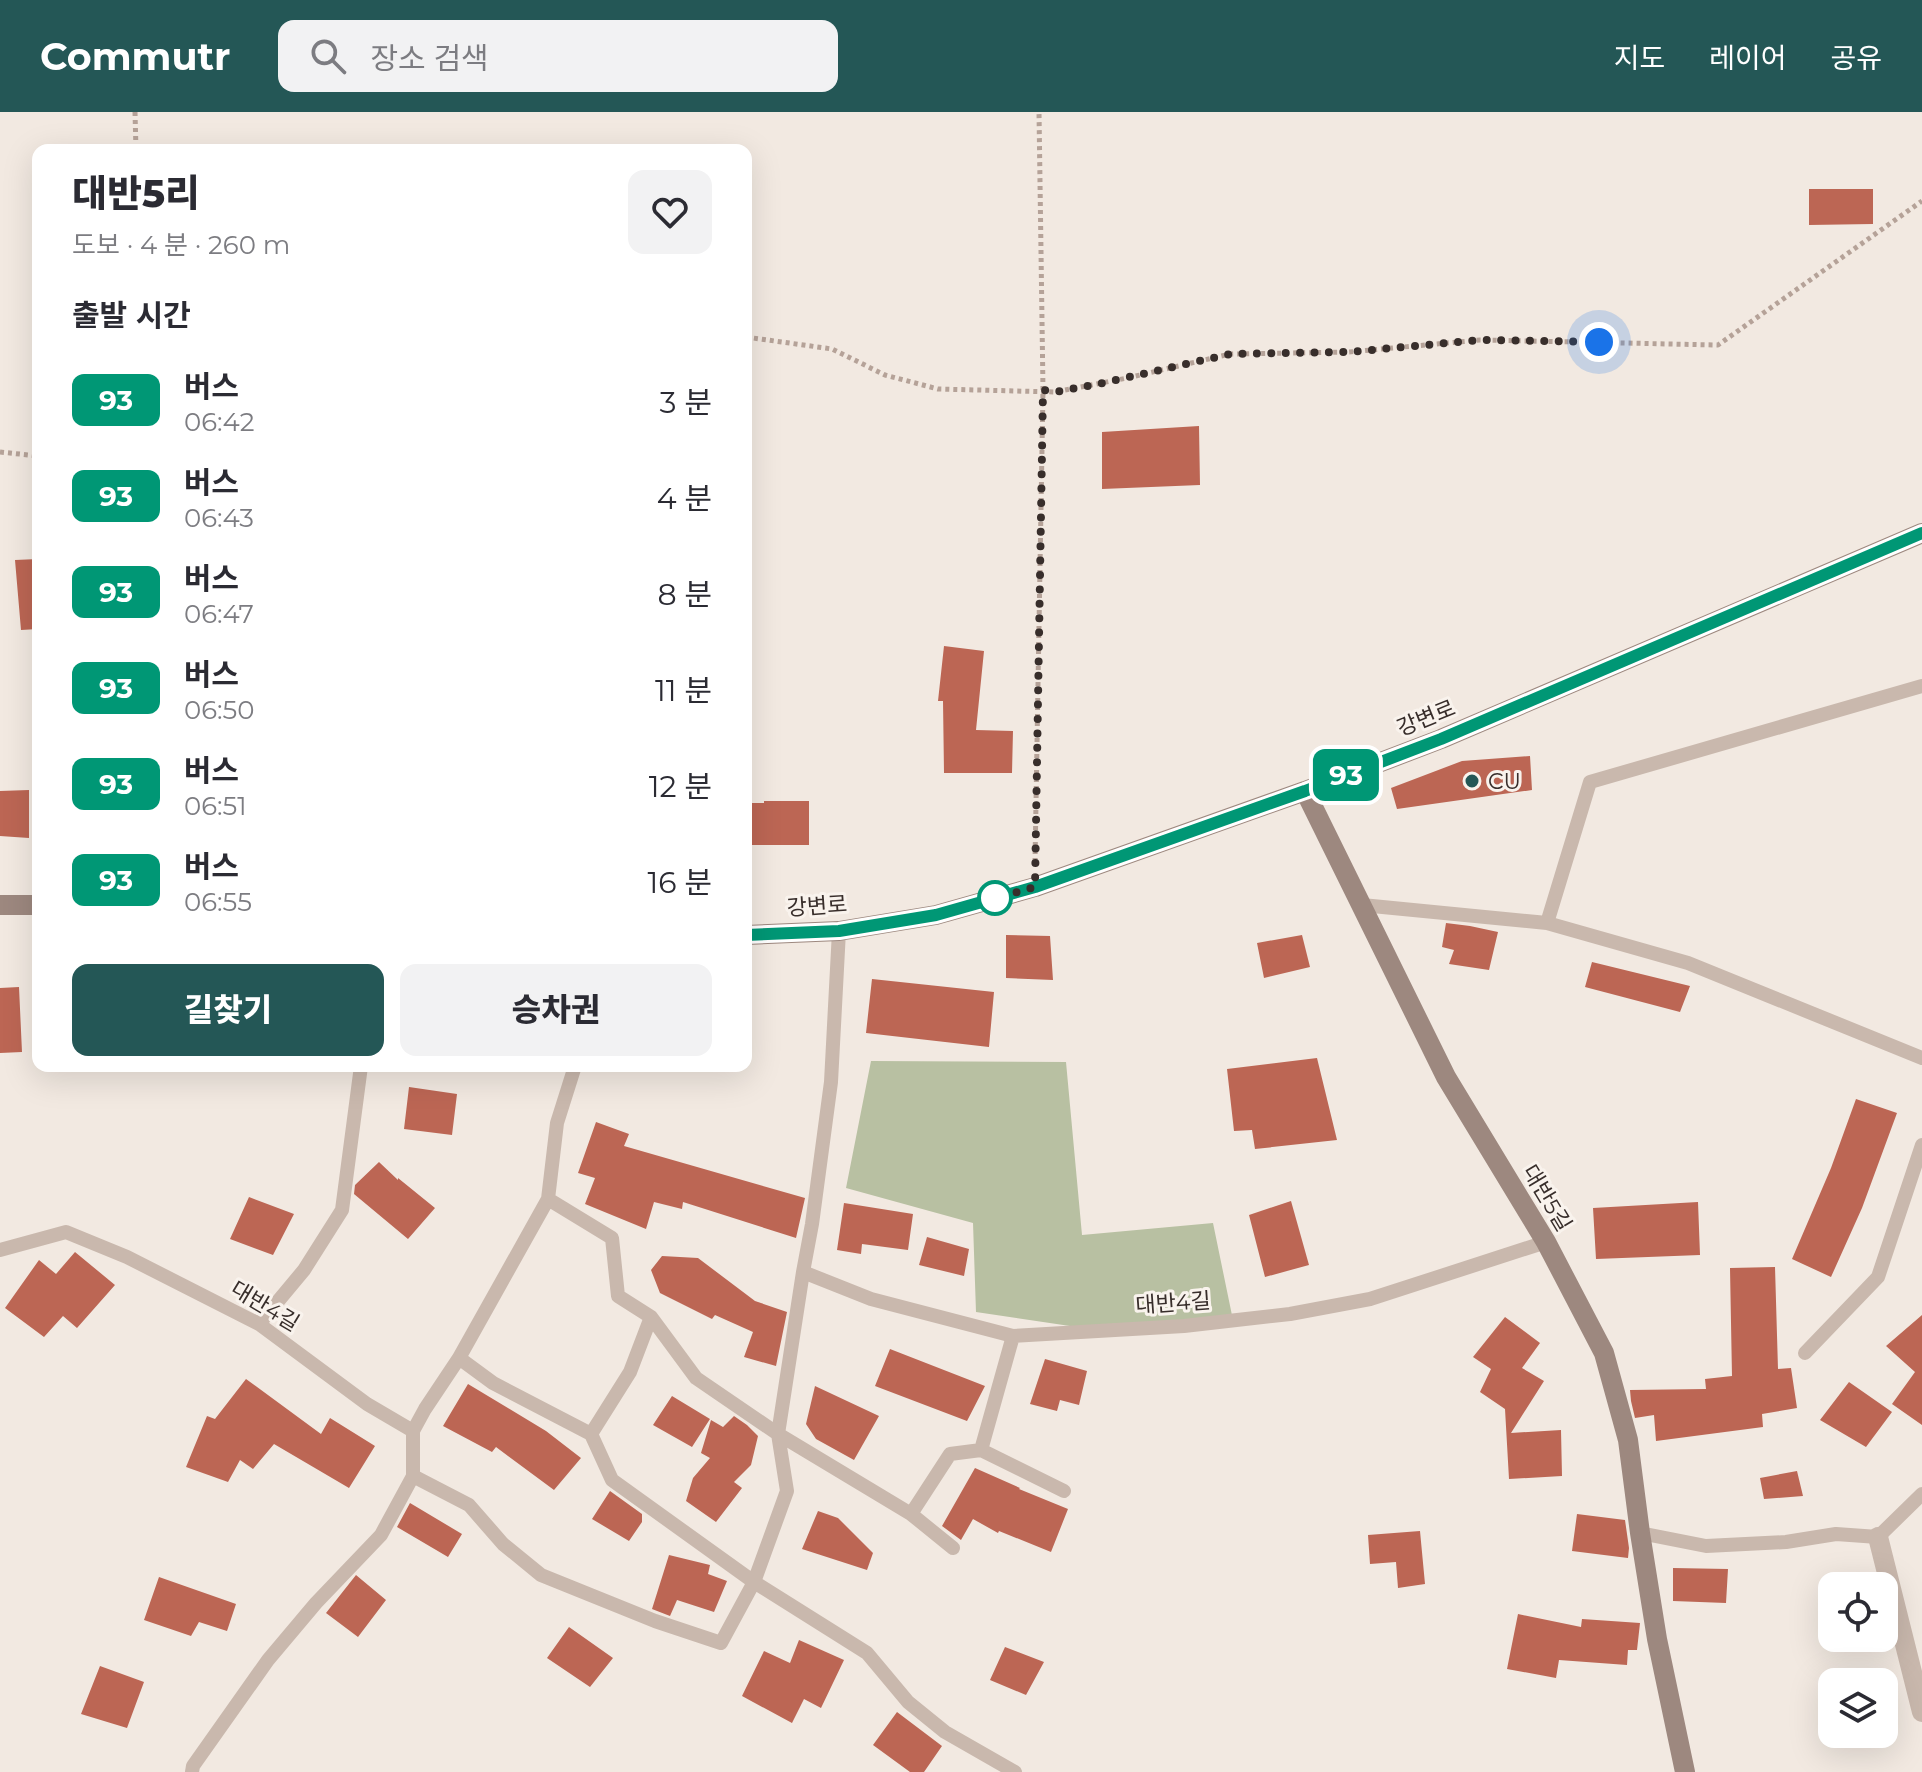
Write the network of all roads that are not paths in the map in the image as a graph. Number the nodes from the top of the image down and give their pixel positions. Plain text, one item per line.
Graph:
1 (1922, 533) edge
2 (1922, 686) edge
3 (1305, 791) junction
4 (0, 905) edge
5 (32, 905) edge
6 (1362, 905) junction
7 (1547, 923) junction
8 (839, 931) junction
9 (752, 935) edge
10 (1922, 1058) edge
11 (360, 1072) edge
12 (573, 1072) edge
13 (1922, 1145) edge
14 (548, 1199) junction
15 (1546, 1242) junction
16 (0, 1250) edge
17 (803, 1272) junction
18 (651, 1317) junction
19 (259, 1324) junction
20 (1013, 1336) junction
21 (1805, 1353) dead end
22 (459, 1358) junction
23 (413, 1431) junction
24 (591, 1434) junction
25 (778, 1434) junction
26 (981, 1450) junction
27 (413, 1476) junction
28 (1064, 1491) dead end
29 (1922, 1494) edge
30 (911, 1514) junction
31 (1640, 1533) junction
32 (1878, 1537) junction
33 (953, 1548) dead end
34 (754, 1582) junction
35 (1922, 1712) edge
36 (192, 1772) edge
37 (1015, 1772) edge
38 (1685, 1772) edge

1 - 3 street, 강변로
2 - 7 lane
3 - 6 street, 대반5길
3 - 8 street, 강변로
4 - 5 street
6 - 7 lane
6 - 15 street, 대반5길
7 - 10 lane
8 - 9 street, 강변로
8 - 17 lane
11 - 19 lane
12 - 14 lane
13 - 21 lane
14 - 18 lane
14 - 22 lane
15 - 20 lane, 대반4길
15 - 31 street, 대반5길
16 - 19 lane, 대반4길
17 - 20 lane, 대반4길
17 - 25 lane
18 - 24 lane
18 - 25 lane
19 - 23 lane, 대반4길
20 - 26 lane
22 - 23 lane
22 - 24 lane
23 - 27 lane
24 - 34 lane
25 - 30 lane
25 - 34 lane
26 - 28 lane
26 - 30 lane
27 - 34 lane
27 - 36 lane
29 - 32 lane
30 - 33 lane
31 - 32 lane
31 - 38 street, 대반5길
32 - 35 street
34 - 37 lane

